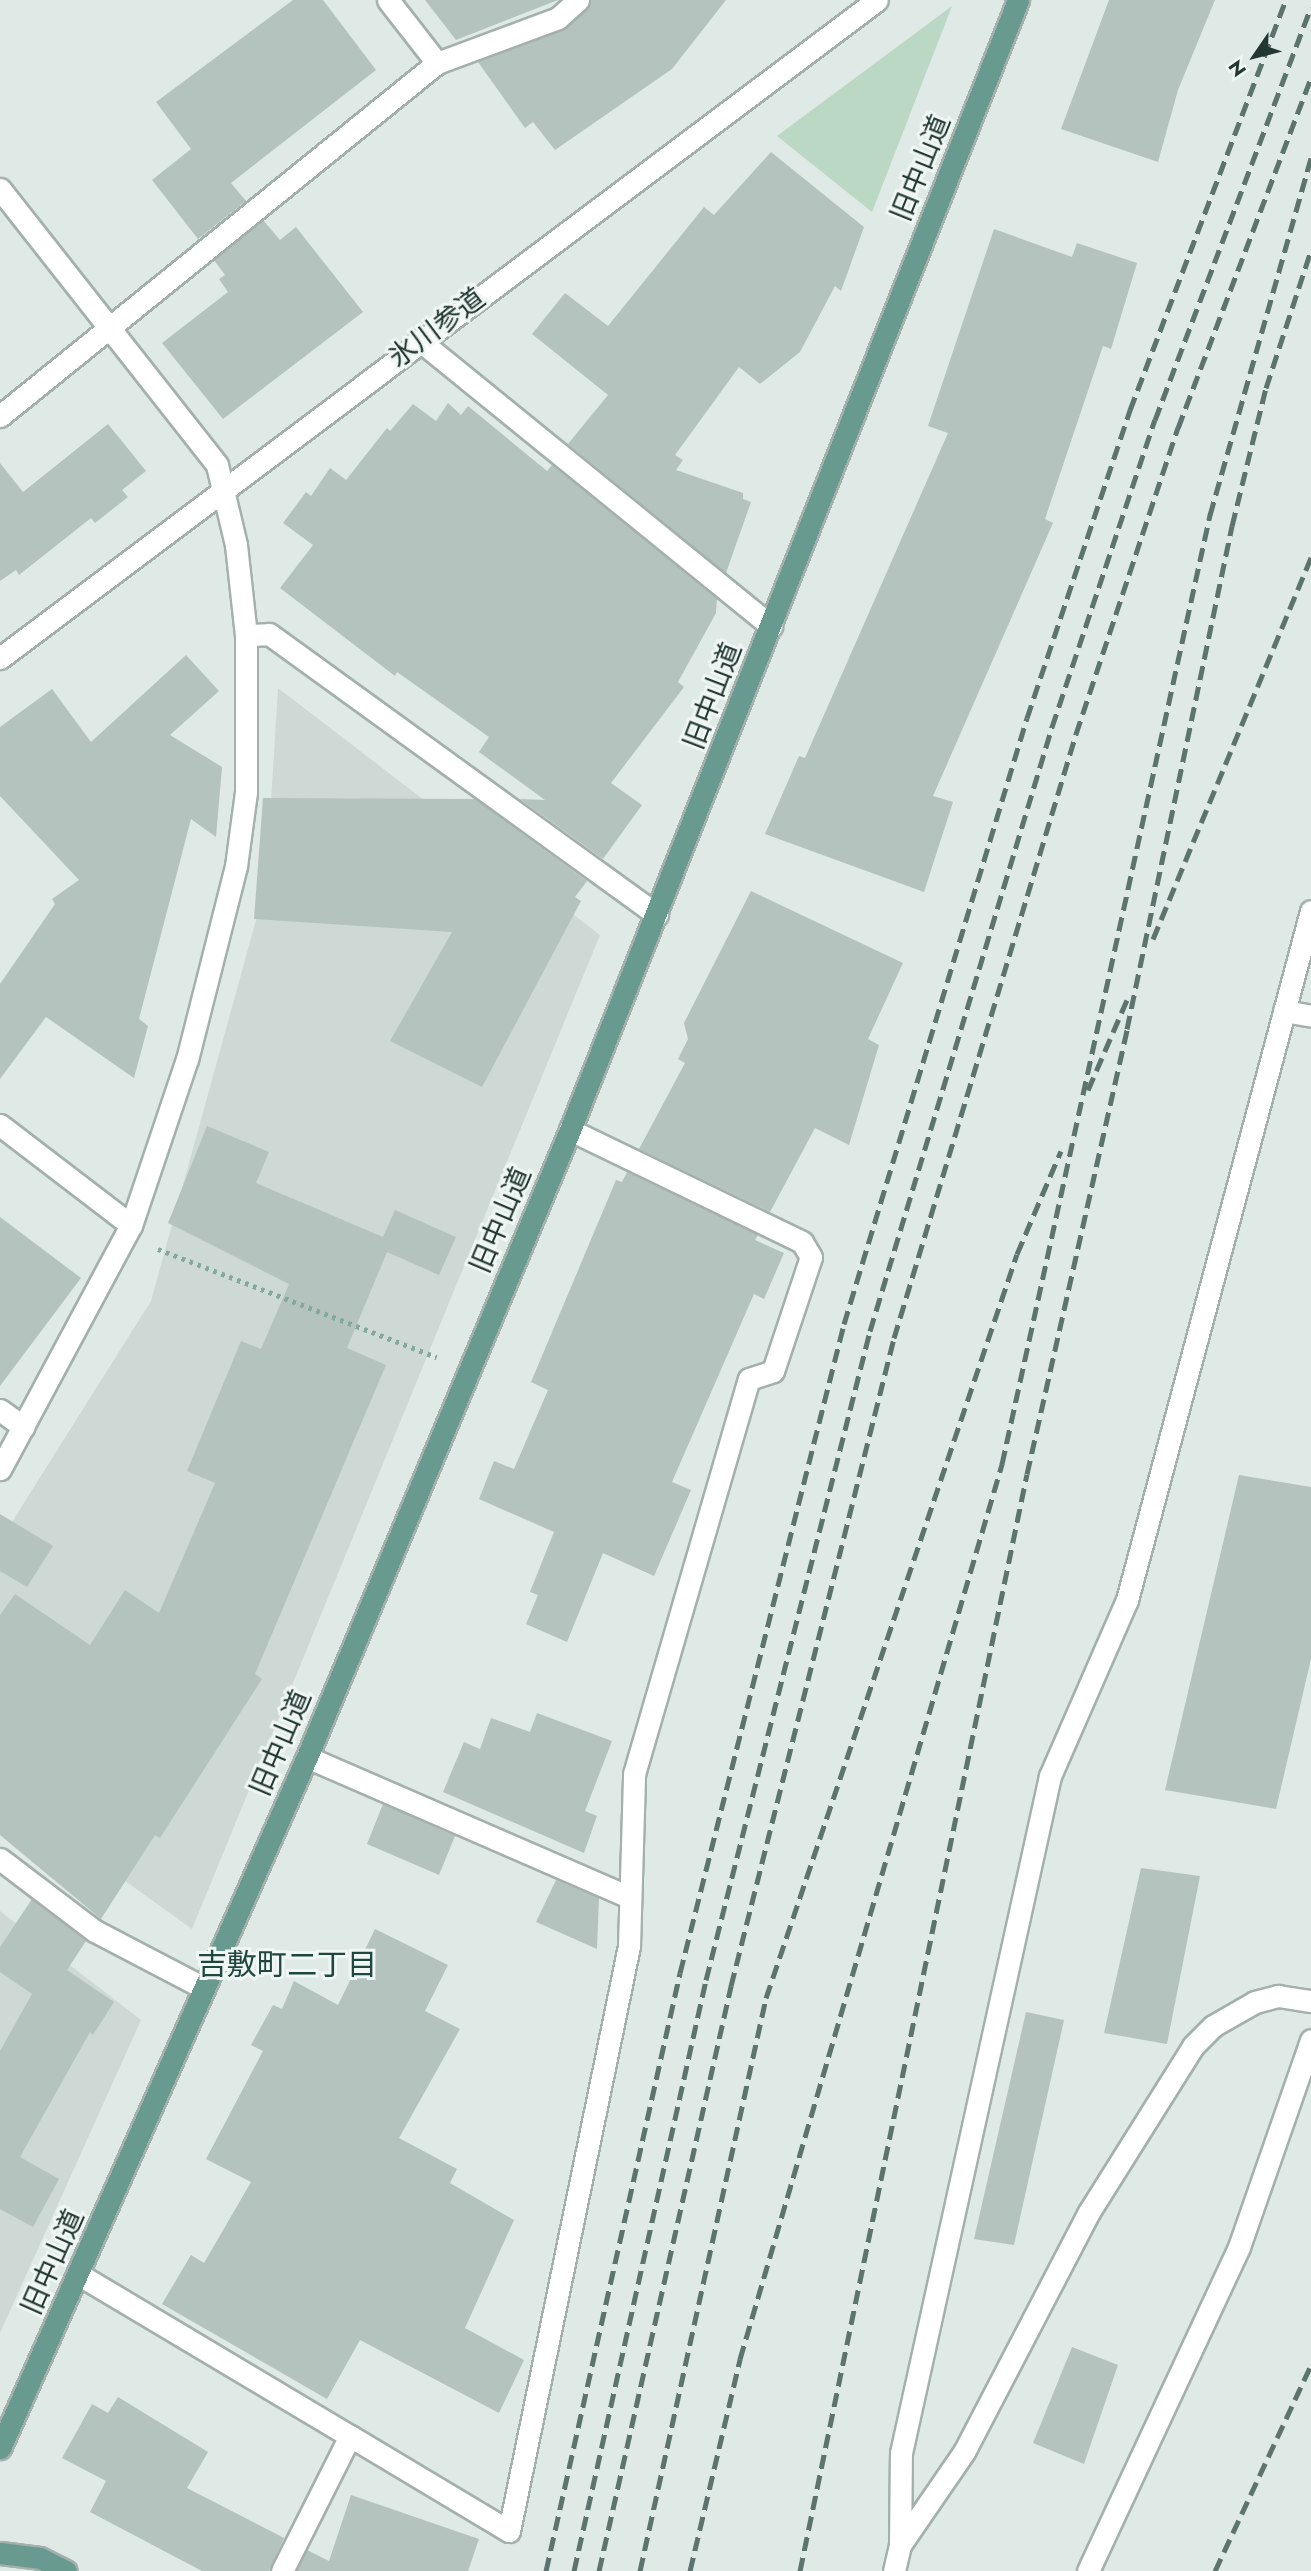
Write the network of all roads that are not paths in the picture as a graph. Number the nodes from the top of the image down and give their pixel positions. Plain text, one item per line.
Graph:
1 (388, 0) edge
2 (578, 0) edge
3 (877, 0) edge
4 (1018, 0) edge
5 (437, 63) junction
6 (0, 189) edge
7 (110, 332) junction
8 (419, 340) junction
9 (0, 416) edge
10 (225, 493) junction
11 (771, 626) junction
12 (246, 635) junction
13 (0, 659) edge
14 (1311, 911) edge
15 (657, 915) junction
16 (1284, 1011) junction
17 (1311, 1016) edge
18 (0, 1125) edge
19 (570, 1129) junction
20 (128, 1231) junction
21 (0, 1410) edge
22 (23, 1427) junction
23 (0, 1469) edge
24 (307, 1757) junction
25 (0, 1859) edge
26 (629, 1897) junction
27 (204, 1988) junction
28 (1311, 2001) edge
29 (1311, 2040) edge
30 (78, 2274) junction
31 (350, 2436) junction
32 (0, 2448) edge
33 (900, 2545) junction
34 (0, 2553) edge
35 (66, 2571) edge
36 (282, 2571) edge
37 (894, 2571) edge
38 (1088, 2571) edge

1 - 5 street
2 - 5 street
3 - 8 street, 氷川参道
4 - 11 main road, 旧中山道
5 - 7 street
6 - 7 street
7 - 9 street
7 - 10 street
8 - 10 street, 氷川参道
8 - 11 street
10 - 12 street
10 - 13 street, 氷川参道
11 - 15 main road, 旧中山道
12 - 15 street
12 - 20 street
14 - 16 street
15 - 19 main road, 旧中山道
16 - 17 street
16 - 33 street
18 - 20 street
19 - 24 main road, 旧中山道
19 - 26 street
20 - 22 street
21 - 22 street
22 - 23 street
24 - 26 street
24 - 27 main road, 旧中山道
25 - 27 street
26 - 31 street
27 - 30 main road, 旧中山道
28 - 33 street
29 - 38 street
30 - 31 street
30 - 32 main road, 旧中山道
31 - 36 street
33 - 37 street
34 - 35 main road

